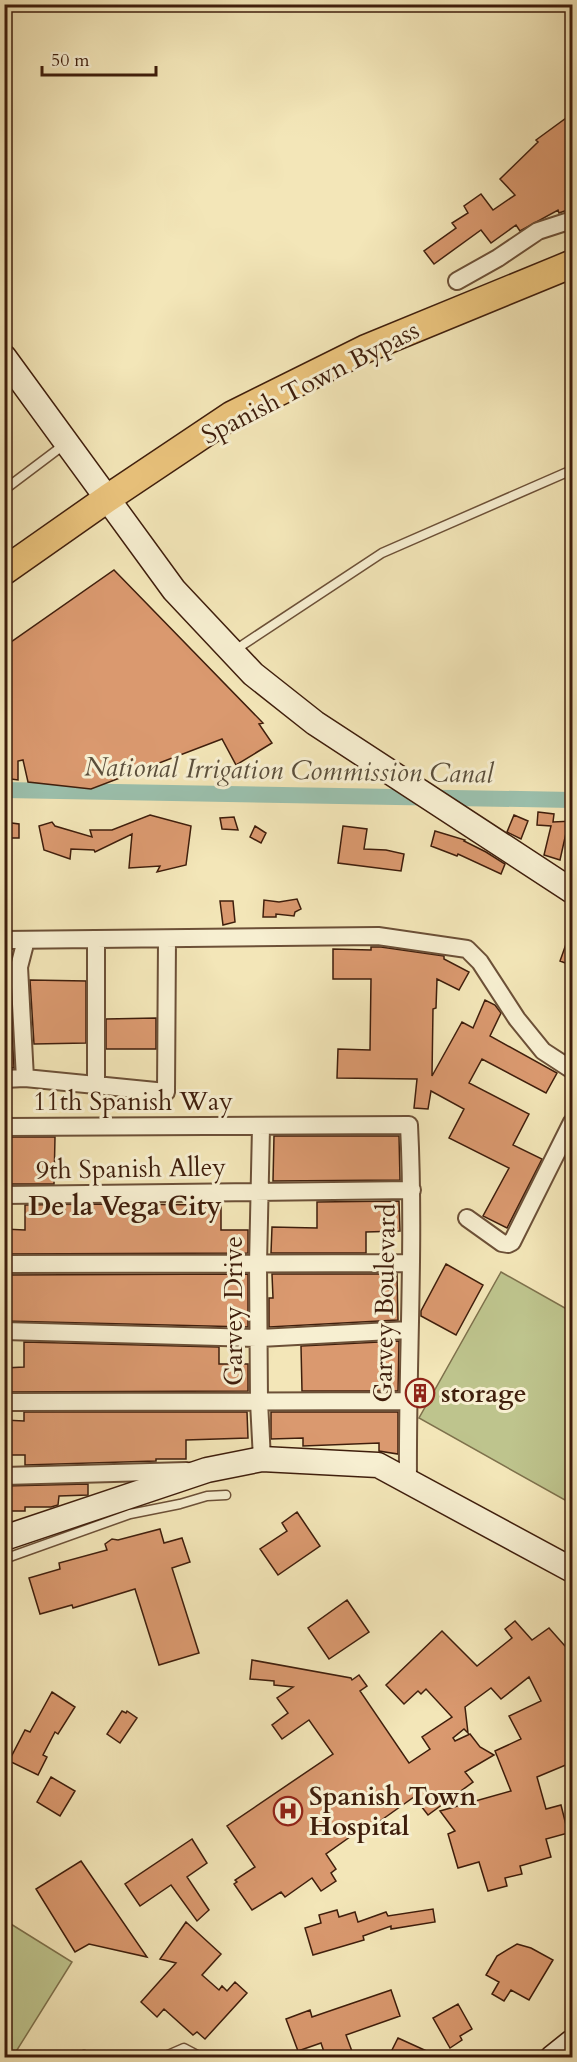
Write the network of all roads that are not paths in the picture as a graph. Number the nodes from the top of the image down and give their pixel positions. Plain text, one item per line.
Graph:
1 (573, 220) edge
2 (573, 264) edge
3 (457, 281) dead end
4 (4, 357) edge
5 (68, 442) junction
6 (573, 470) edge
7 (4, 490) edge
8 (108, 498) junction
9 (4, 571) edge
10 (232, 652) junction
11 (573, 891) edge
12 (96, 939) junction
13 (167, 939) junction
14 (4, 940) edge
15 (26, 940) junction
16 (573, 1070) edge
17 (25, 1078) junction
18 (4, 1079) edge
19 (96, 1086) junction
20 (573, 1122) edge
21 (409, 1125) joint
22 (4, 1127) edge
23 (261, 1127) junction
24 (412, 1190) junction
25 (259, 1192) junction
26 (4, 1195) edge
27 (466, 1218) dead end
28 (411, 1263) junction
29 (4, 1264) edge
30 (258, 1264) junction
31 (409, 1330) junction
32 (4, 1331) edge
33 (260, 1338) junction
34 (408, 1401) junction
35 (4, 1402) edge
36 (259, 1402) junction
37 (262, 1459) junction
38 (207, 1470) junction
39 (4, 1476) edge
40 (408, 1481) junction
41 (226, 1495) dead end
42 (4, 1538) edge
43 (4, 1559) edge
44 (573, 1570) edge
45 (573, 2042) edge
46 (161, 2058) edge
47 (203, 2058) edge
48 (552, 2058) edge

1 - 3 street
2 - 8 main road, Spanish Town Bypass
4 - 5 street
5 - 7 lane
5 - 8 street
6 - 10 lane
8 - 9 main road, Spanish Town Bypass
8 - 10 street
10 - 11 street
12 - 13 street
12 - 15 street
12 - 19 street
13 - 16 street
13 - 19 street
14 - 15 street
15 - 17 street
17 - 18 street
17 - 19 street
20 - 27 street
21 - 23 street, 11th Spanish Way
21 - 24 street, Garvey Boulevard
22 - 23 street, 11th Spanish Way
23 - 25 street, Garvey Drive
24 - 25 street, 9th Spanish Alley
24 - 28 street, Garvey Boulevard
25 - 26 street, 9th Spanish Alley
25 - 30 street, Garvey Drive
28 - 30 street
28 - 31 street, Garvey Boulevard
29 - 30 street
30 - 33 street, Garvey Drive
31 - 33 street
31 - 34 street, Garvey Boulevard
32 - 33 street
33 - 36 street, Garvey Drive
34 - 36 street
34 - 40 street, Garvey Boulevard
35 - 36 street
36 - 37 street, Garvey Drive
37 - 38 street
37 - 40 street
38 - 39 street
38 - 42 street
40 - 44 street
41 - 43 lane
45 - 48 street
46 - 47 lane

